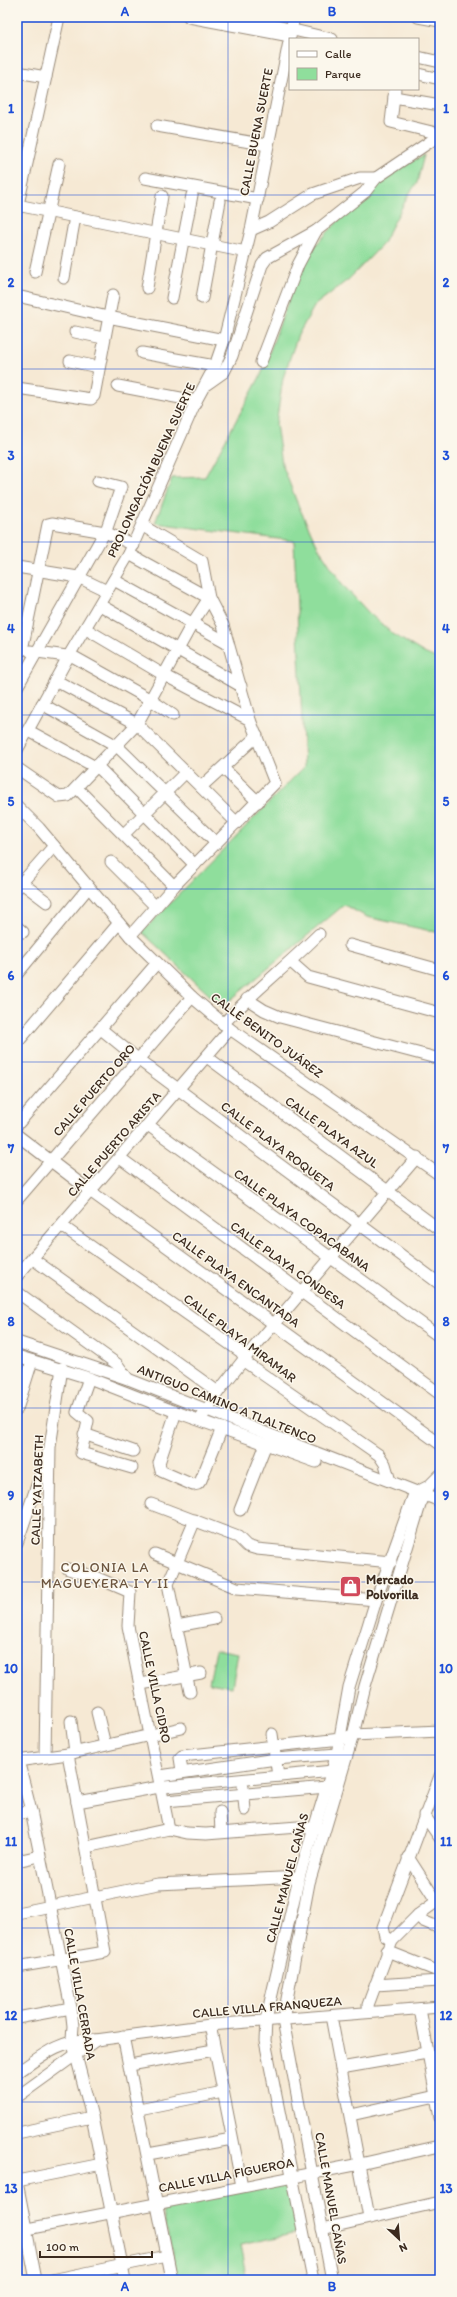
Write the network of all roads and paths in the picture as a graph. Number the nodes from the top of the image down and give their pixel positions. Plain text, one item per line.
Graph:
1 (59, 17) edge
2 (189, 17) edge
3 (238, 17) edge
4 (294, 17) edge
5 (418, 17) edge
6 (255, 19) edge
7 (440, 21) edge
8 (291, 33) junction
9 (290, 38) edge
10 (325, 38) edge
11 (289, 42) edge
12 (419, 57) edge
13 (440, 62) edge
14 (17, 72) edge
15 (419, 74) edge
16 (46, 77) junction
17 (440, 80) edge
18 (394, 93) edge
19 (440, 105) edge
20 (157, 126) dead end
21 (440, 134) edge
22 (267, 145) junction
23 (59, 164) dead end
24 (145, 178) dead end
25 (376, 178) junction
26 (192, 195) dead end
27 (162, 196) dead end
28 (258, 199) junction
29 (220, 201) dead end
30 (17, 206) edge
31 (48, 212) junction
32 (75, 217) junction
33 (251, 230) junction
34 (316, 231) junction
35 (156, 234) junction
36 (184, 239) junction
37 (211, 245) junction
38 (246, 252) junction
39 (35, 272) dead end
40 (64, 278) dead end
41 (146, 288) dead end
42 (113, 294) dead end
43 (17, 296) edge
44 (172, 298) dead end
45 (202, 298) dead end
46 (108, 317) junction
47 (75, 332) dead end
48 (104, 338) junction
49 (224, 340) junction
50 (142, 353) dead end
51 (70, 361) dead end
52 (261, 362) dead end
53 (215, 366) junction
54 (98, 367) junction
55 (205, 385) junction
56 (118, 386) dead end
57 (17, 388) edge
58 (196, 401) junction
59 (98, 481) dead end
60 (143, 526) junction
61 (105, 532) junction
62 (132, 550) junction
63 (17, 567) edge
64 (38, 571) junction
65 (78, 577) junction
66 (114, 580) junction
67 (107, 591) junction
68 (209, 598) junction
69 (100, 605) junction
70 (192, 624) junction
71 (86, 629) junction
72 (228, 644) junction
73 (178, 649) junction
74 (20, 650) edge
75 (37, 652) junction
76 (68, 657) junction
77 (164, 675) junction
78 (55, 680) junction
79 (241, 686) junction
80 (17, 687) edge
81 (151, 700) junction
82 (42, 704) junction
83 (173, 715) dead end
84 (250, 720) junction
85 (137, 724) junction
86 (23, 735) edge
87 (257, 736) junction
88 (117, 746) junction
89 (17, 750) edge
90 (17, 768) edge
91 (95, 768) junction
92 (223, 768) junction
93 (186, 772) junction
94 (201, 787) junction
95 (77, 788) junction
96 (165, 792) junction
97 (258, 802) junction
98 (18, 810) edge
99 (145, 813) junction
100 (237, 823) junction
101 (124, 834) junction
102 (216, 842) junction
103 (54, 846) junction
104 (110, 862) dead end
105 (195, 865) junction
106 (19, 885) edge
107 (174, 886) junction
108 (88, 888) junction
109 (47, 902) dead end
110 (156, 907) junction
111 (119, 923) junction
112 (319, 934) dead end
113 (130, 936) junction
114 (350, 945) dead end
115 (291, 962) junction
116 (156, 964) junction
117 (440, 970) edge
118 (17, 974) edge
119 (192, 997) junction
120 (247, 999) junction
121 (440, 1013) edge
122 (227, 1026) junction
123 (101, 1029) junction
124 (17, 1043) edge
125 (207, 1057) junction
126 (440, 1059) edge
127 (139, 1060) junction
128 (180, 1090) junction
129 (17, 1125) edge
130 (148, 1125) junction
131 (17, 1135) edge
132 (417, 1157) junction
133 (120, 1158) junction
134 (50, 1161) junction
135 (440, 1175) edge
136 (90, 1191) junction
137 (390, 1191) junction
138 (17, 1200) edge
139 (361, 1224) junction
140 (62, 1226) junction
141 (440, 1230) edge
142 (331, 1257) junction
143 (33, 1259) junction
144 (17, 1276) edge
145 (440, 1284) edge
146 (17, 1292) edge
147 (300, 1292) junction
148 (274, 1324) junction
149 (440, 1337) edge
150 (17, 1342) edge
151 (17, 1356) edge
152 (245, 1358) junction
153 (32, 1360) junction
154 (62, 1368) junction
155 (89, 1378) junction
156 (128, 1380) junction
157 (218, 1392) junction
158 (440, 1394) edge
159 (17, 1409) edge
160 (176, 1412) junction
161 (203, 1416) junction
162 (222, 1428) junction
163 (84, 1434) junction
164 (266, 1444) junction
165 (440, 1444) edge
166 (282, 1445) junction
167 (50, 1447) junction
168 (133, 1451) dead end
169 (132, 1468) dead end
170 (346, 1469) junction
171 (440, 1474) edge
172 (390, 1481) junction
173 (421, 1494) junction
174 (438, 1500) edge
175 (151, 1504) dead end
176 (240, 1510) dead end
177 (195, 1520) junction
178 (17, 1543) edge
179 (155, 1554) dead end
180 (391, 1562) junction
181 (175, 1563) junction
182 (68, 1569) dead end
183 (376, 1600) junction
184 (214, 1619) dead end
185 (177, 1626) junction
186 (201, 1673) dead end
187 (187, 1674) junction
188 (140, 1684) junction
189 (190, 1692) dead end
190 (98, 1712) dead end
191 (70, 1721) dead end
192 (181, 1728) dead end
193 (440, 1732) edge
194 (272, 1734) dead end
195 (151, 1735) junction
196 (353, 1735) junction
197 (341, 1738) junction
198 (249, 1743) junction
199 (105, 1745) junction
200 (226, 1745) junction
201 (273, 1745) junction
202 (204, 1747) junction
203 (72, 1753) junction
204 (337, 1754) junction
205 (45, 1757) junction
206 (18, 1759) edge
207 (276, 1759) junction
208 (252, 1763) junction
209 (229, 1766) junction
210 (206, 1768) junction
211 (182, 1771) junction
212 (333, 1771) junction
213 (290, 1775) junction
214 (160, 1776) junction
215 (278, 1776) junction
216 (440, 1776) edge
217 (254, 1779) junction
218 (230, 1780) junction
219 (242, 1780) junction
220 (201, 1784) junction
221 (162, 1787) junction
222 (327, 1787) junction
223 (290, 1790) junction
224 (244, 1794) junction
225 (436, 1795) edge
226 (197, 1798) junction
227 (165, 1801) junction
228 (77, 1802) junction
229 (245, 1810) dead end
230 (31, 1811) junction
231 (220, 1812) dead end
232 (17, 1814) edge
233 (424, 1815) junction
234 (169, 1829) junction
235 (320, 1829) junction
236 (221, 1832) junction
237 (440, 1838) edge
238 (86, 1847) junction
239 (39, 1856) junction
240 (408, 1857) junction
241 (17, 1861) edge
242 (299, 1877) junction
243 (96, 1896) junction
244 (438, 1901) edge
245 (49, 1906) junction
246 (17, 1912) edge
247 (418, 1915) junction
248 (440, 1928) edge
249 (390, 1946) junction
250 (61, 1958) junction
251 (17, 1967) edge
252 (440, 1972) edge
253 (440, 1981) edge
254 (375, 1985) junction
255 (440, 2007) edge
256 (71, 2008) junction
257 (420, 2008) junction
258 (368, 2012) junction
259 (331, 2016) junction
260 (17, 2018) edge
261 (266, 2020) junction
262 (283, 2020) junction
263 (210, 2025) junction
264 (123, 2036) junction
265 (72, 2040) junction
266 (96, 2040) junction
267 (214, 2050) junction
268 (427, 2052) junction
269 (76, 2053) junction
270 (130, 2065) junction
271 (341, 2068) junction
272 (17, 2073) edge
273 (223, 2092) junction
274 (436, 2096) junction
275 (17, 2097) edge
276 (139, 2109) junction
277 (351, 2115) junction
278 (92, 2117) junction
279 (440, 2118) edge
280 (17, 2133) edge
281 (232, 2139) junction
282 (440, 2146) edge
283 (148, 2154) junction
284 (102, 2164) junction
285 (360, 2164) junction
286 (313, 2172) junction
287 (293, 2176) junction
288 (17, 2181) edge
289 (242, 2186) junction
290 (440, 2202) edge
291 (157, 2203) junction
292 (112, 2212) junction
293 (369, 2217) junction
294 (322, 2229) junction
295 (21, 2230) edge
296 (168, 2256) junction
297 (122, 2266) junction
298 (36, 2280) edge
299 (52, 2280) edge
300 (125, 2280) edge
301 (172, 2280) edge
302 (313, 2280) edge
303 (332, 2280) edge

1 - 16 street
2 - 8 street
3 - 6 street
4 - 8 street, CALLE BUENA SUERTE
5 - 7 street
6 - 8 street
8 - 9 street, CALLE BUENA SUERTE
8 - 10 street
11 - 22 street, CALLE BUENA SUERTE
12 - 13 street
14 - 16 street
15 - 17 street
16 - 30 street
18 - 19 street
18 - 21 street
20 - 22 street
21 - 25 street
22 - 28 street, CALLE BUENA SUERTE
23 - 31 street
24 - 28 street
25 - 33 street
25 - 34 street
26 - 36 street
27 - 35 street
28 - 33 street, CALLE BUENA SUERTE
29 - 37 street
30 - 31 street
31 - 32 street
31 - 39 street
32 - 35 street
32 - 40 street
33 - 38 street, CALLE BUENA SUERTE
34 - 52 street
34 - 55 street
35 - 36 street
35 - 41 street
36 - 37 street
36 - 44 street
37 - 38 street
37 - 45 street
38 - 49 street, PROLONGACIÓN BUENA SUERTE
42 - 46 street
43 - 46 street
46 - 48 street
46 - 49 street
47 - 48 street
48 - 54 street
49 - 53 street, PROLONGACIÓN BUENA SUERTE
50 - 53 street
51 - 54 street
53 - 55 street, PROLONGACIÓN BUENA SUERTE
54 - 57 street
55 - 58 street, PROLONGACIÓN BUENA SUERTE
56 - 58 street
58 - 60 street, PROLONGACIÓN BUENA SUERTE
59 - 61 street
60 - 62 street, PROLONGACIÓN BUENA SUERTE
60 - 68 street
61 - 62 street
61 - 64 street
61 - 65 street
62 - 66 street, PROLONGACIÓN BUENA SUERTE
62 - 68 street
63 - 64 street
64 - 65 street
64 - 74 street
65 - 67 street
65 - 75 street
66 - 67 street, PROLONGACIÓN BUENA SUERTE
66 - 70 street
67 - 69 street, PROLONGACIÓN BUENA SUERTE
68 - 70 street
68 - 72 street
69 - 71 street, PROLONGACIÓN BUENA SUERTE
69 - 73 street
70 - 72 street
70 - 73 street
71 - 76 street, PROLONGACIÓN BUENA SUERTE
71 - 77 street
72 - 79 street
73 - 77 street
73 - 79 street
74 - 75 street
75 - 76 street
75 - 80 street
76 - 78 street, PROLONGACIÓN BUENA SUERTE
76 - 81 street
77 - 81 street
77 - 84 street
78 - 82 street, PROLONGACIÓN BUENA SUERTE
78 - 85 street
79 - 84 street
81 - 83 street
81 - 85 street
82 - 86 street, PROLONGACIÓN BUENA SUERTE
82 - 88 street
84 - 87 street
85 - 88 street
85 - 93 street
86 - 89 street, PROLONGACIÓN BUENA SUERTE
86 - 91 street
87 - 92 street
87 - 97 street
88 - 91 street
88 - 96 street
90 - 95 street
91 - 95 street
91 - 99 street
92 - 94 street
92 - 97 street
93 - 94 street
93 - 96 street
94 - 100 street
95 - 101 street
96 - 99 street
96 - 102 street
97 - 100 street
98 - 103 street, CALLE BENITO JUÁREZ
99 - 101 street
99 - 105 street
100 - 102 street
101 - 107 street
102 - 105 street
103 - 106 street
103 - 108 street, CALLE BENITO JUÁREZ
104 - 110 street
105 - 107 street
106 - 109 street
107 - 110 street
108 - 111 street, CALLE BENITO JUÁREZ
108 - 118 street
110 - 113 street
111 - 113 street, CALLE BENITO JUÁREZ
111 - 124 street
112 - 115 street, CALLE PUERTO ARISTA
113 - 116 street, CALLE BENITO JUÁREZ
114 - 117 street
115 - 120 street, CALLE PUERTO ARISTA
115 - 121 street
116 - 119 street, CALLE BENITO JUÁREZ
116 - 123 street
119 - 122 street, CALLE BENITO JUÁREZ
119 - 127 street, CALLE PUERTO ORO
120 - 122 street, CALLE PUERTO ARISTA
120 - 126 street
122 - 125 street, CALLE PUERTO ARISTA
122 - 132 street, CALLE BENITO JUÁREZ
123 - 127 street, CALLE PLAYA ROQUETA
123 - 129 street
125 - 128 street, CALLE PUERTO ARISTA
125 - 137 street, CALLE PLAYA AZUL
127 - 128 street, CALLE PLAYA ROQUETA
127 - 134 street, CALLE PUERTO ORO
128 - 130 street, CALLE PUERTO ARISTA
128 - 139 street, CALLE PLAYA ROQUETA
130 - 133 street, CALLE PUERTO ARISTA
130 - 142 street, CALLE PLAYA COPACABANA
131 - 134 street, CALLE PLAYA ENCANTADA
132 - 135 street, CALLE BENITO JUÁREZ
132 - 137 street
133 - 136 street, CALLE PUERTO ARISTA
133 - 147 street, CALLE PLAYA CONDESA
134 - 136 street, CALLE PLAYA ENCANTADA
134 - 138 street, CALLE PUERTO ORO
136 - 140 street, CALLE PUERTO ARISTA
136 - 148 street, CALLE PLAYA ENCANTADA
137 - 139 street
137 - 141 street, CALLE PLAYA AZUL
139 - 142 street
139 - 145 street, CALLE PLAYA ROQUETA
140 - 143 street, CALLE PUERTO ARISTA
140 - 152 street, CALLE PLAYA MIRAMAR
142 - 147 street
142 - 149 street, CALLE PLAYA COPACABANA
143 - 144 street, CALLE PUERTO ARISTA
143 - 157 street
146 - 156 street
147 - 148 street
147 - 158 street, CALLE PLAYA CONDESA
148 - 152 street
148 - 165 street, CALLE PLAYA ENCANTADA
150 - 156 street, ANTIGUO CAMINO A TLALTENCO
151 - 153 street
152 - 157 street
152 - 172 street, CALLE PLAYA MIRAMAR
153 - 154 street
153 - 159 street
154 - 155 street
154 - 167 street, CALLE YATZABETH
155 - 160 street
155 - 163 street
156 - 161 street, ANTIGUO CAMINO A TLALTENCO
157 - 161 street
160 - 161 street
160 - 162 street
161 - 162 street
161 - 166 street, ANTIGUO CAMINO A TLALTENCO
162 - 164 street
163 - 168 street
163 - 169 street
164 - 166 street
164 - 176 street
166 - 170 street, ANTIGUO CAMINO A TLALTENCO
167 - 178 street
167 - 205 street, CALLE YATZABETH
170 - 172 street, ANTIGUO CAMINO A TLALTENCO
170 - 173 street
171 - 173 street
172 - 173 street, ANTIGUO CAMINO A TLALTENCO
173 - 174 street
173 - 180 street, CALLE MANUEL CAÑAS
173 - 196 street, CALLE MANUEL CAÑAS
175 - 177 street
177 - 180 street
177 - 181 street
179 - 181 street
180 - 183 street, CALLE MANUEL CAÑAS
181 - 183 street
181 - 185 street
182 - 188 street, CALLE VILLA CIDRO
183 - 197 street, CALLE MANUEL CAÑAS
184 - 185 street
185 - 187 street
186 - 187 street
187 - 188 street
187 - 189 street
188 - 195 street, CALLE VILLA CIDRO
190 - 199 street
191 - 203 street
192 - 195 street
193 - 196 street
194 - 201 street
195 - 199 street
195 - 214 street, CALLE VILLA CIDRO
196 - 197 street
196 - 235 street, CALLE MANUEL CAÑAS
197 - 201 street
197 - 204 street, CALLE MANUEL CAÑAS
198 - 200 street
198 - 201 street
198 - 208 street
199 - 203 street
200 - 202 street
200 - 209 street
201 - 207 street
202 - 210 street
202 - 211 street
203 - 205 street
203 - 228 street
204 - 207 street
204 - 212 street, CALLE MANUEL CAÑAS
205 - 206 street
206 - 230 street, CALLE VILLA CERRADA
207 - 208 street
207 - 215 street
208 - 209 street
208 - 217 street
209 - 210 street
209 - 218 street
210 - 211 street
210 - 220 street
211 - 214 street
212 - 213 street
212 - 222 street, CALLE MANUEL CAÑAS
213 - 215 street
213 - 223 street
214 - 221 street, CALLE VILLA CIDRO
215 - 217 street
216 - 225 street
217 - 219 street
218 - 219 street
218 - 220 street
219 - 224 street
220 - 221 street
220 - 226 street
221 - 227 street, CALLE VILLA CIDRO
221 - 228 street
222 - 223 street
222 - 235 street, CALLE MANUEL CAÑAS
223 - 224 street
224 - 226 street
224 - 229 street
225 - 233 street
226 - 227 street
227 - 234 street, CALLE VILLA CIDRO
228 - 238 street
230 - 232 street
230 - 239 street, CALLE VILLA CERRADA
231 - 236 street
233 - 237 street
233 - 240 street
234 - 236 street
234 - 238 street
235 - 236 street
235 - 242 street, CALLE MANUEL CAÑAS
235 - 262 street, CALLE MANUEL CAÑAS
238 - 243 street
239 - 241 street
239 - 245 street, CALLE VILLA CERRADA
240 - 244 street
240 - 249 street
242 - 243 street
242 - 261 street, CALLE MANUEL CAÑAS
243 - 245 street
243 - 250 street
244 - 247 street
245 - 246 street
245 - 250 street, CALLE VILLA CERRADA
247 - 248 street
247 - 249 street
249 - 252 street
249 - 254 street
250 - 251 street
250 - 256 street, CALLE VILLA CERRADA
253 - 254 street
254 - 258 street
255 - 257 street, CALLE VILLA FRANQUEZA
256 - 260 street
256 - 265 street, CALLE VILLA CERRADA
257 - 258 street, CALLE VILLA FRANQUEZA
257 - 268 street
258 - 259 street, CALLE VILLA FRANQUEZA
259 - 262 street, CALLE VILLA FRANQUEZA
259 - 271 street
261 - 262 street, CALLE VILLA FRANQUEZA
261 - 263 street, CALLE VILLA FRANQUEZA
261 - 287 street, CALLE MANUEL CAÑAS
262 - 286 street, CALLE MANUEL CAÑAS
263 - 264 street, CALLE VILLA FRANQUEZA
263 - 267 street
264 - 266 street, CALLE VILLA FRANQUEZA
264 - 270 street
265 - 266 street, CALLE VILLA FRANQUEZA
265 - 269 street, CALLE VILLA CERRADA
265 - 272 street, CALLE VILLA FRANQUEZA
266 - 269 street, CALLE VILLA FRANQUEZA
267 - 270 street
267 - 273 street
268 - 271 street
268 - 274 street
269 - 275 street, CALLE VILLA FRANQUEZA
269 - 278 street, CALLE VILLA CERRADA
270 - 276 street
271 - 277 street
273 - 276 street
273 - 281 street
274 - 277 street
274 - 279 street
276 - 283 street
277 - 285 street
278 - 280 street
278 - 284 street, CALLE VILLA CERRADA
281 - 283 street
281 - 289 street
282 - 285 street, CALLE VILLA FIGUEROA
283 - 291 street
284 - 288 street
284 - 292 street, CALLE VILLA CERRADA
285 - 286 street, CALLE VILLA FIGUEROA
285 - 293 street
286 - 287 street, CALLE VILLA FIGUEROA
286 - 294 street, CALLE MANUEL CAÑAS
287 - 289 street, CALLE VILLA FIGUEROA
287 - 302 street, CALLE MANUEL CAÑAS
288 - 295 street
289 - 291 street, CALLE VILLA FIGUEROA
290 - 293 street
291 - 292 street, CALLE VILLA FIGUEROA
291 - 296 street
292 - 295 street, CALLE VILLA FIGUEROA
292 - 297 street, CALLE VILLA CERRADA
293 - 294 street
294 - 303 street, CALLE MANUEL CAÑAS
295 - 298 street
296 - 297 street
296 - 301 street
297 - 299 street
297 - 300 street, CALLE VILLA CERRADA

